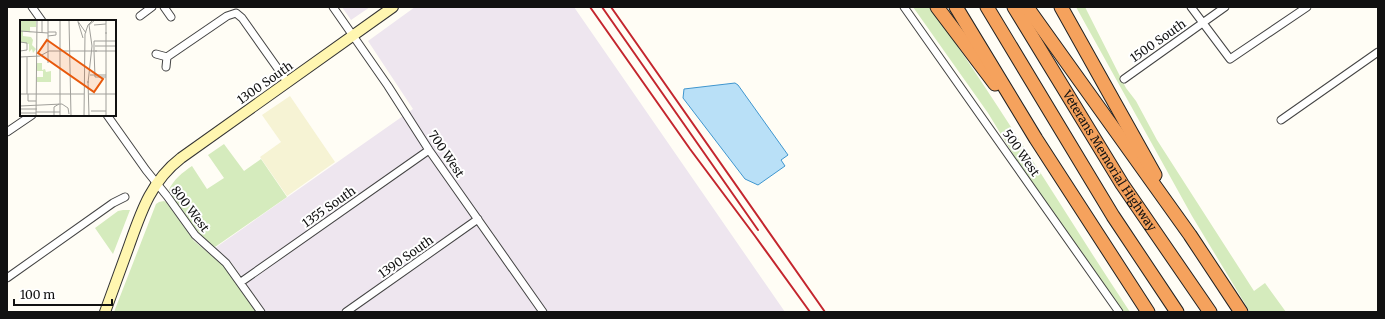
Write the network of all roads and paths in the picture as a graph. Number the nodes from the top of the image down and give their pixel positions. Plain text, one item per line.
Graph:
1 (32, 7) edge
2 (152, 7) edge
3 (164, 7) edge
4 (333, 7) edge
5 (393, 7) edge
6 (904, 7) edge
7 (937, 7) edge
8 (956, 7) edge
9 (987, 7) edge
10 (1014, 7) edge
11 (1027, 7) edge
12 (1061, 7) edge
13 (1191, 7) edge
14 (1225, 7) edge
15 (1307, 7) edge
16 (140, 16) dead end
17 (171, 17) dead end
18 (41, 20) edge
19 (1202, 23) junction
20 (354, 36) junction
21 (1378, 52) edge
22 (156, 54) dead end
23 (168, 57) junction
24 (166, 68) dead end
25 (1124, 79) dead end
26 (288, 83) junction
27 (31, 116) edge
28 (108, 116) edge
29 (1281, 120) dead end
30 (7, 132) edge
31 (1036, 139) junction
32 (429, 150) junction
33 (156, 183) junction
34 (125, 197) dead end
35 (478, 219) junction
36 (1190, 235) junction
37 (7, 278) edge
38 (241, 282) junction
39 (105, 312) edge
40 (261, 312) edge
41 (346, 312) edge
42 (543, 312) edge
43 (1119, 312) edge
44 (1148, 312) edge
45 (1177, 312) edge
46 (1210, 312) edge
47 (1241, 312) edge

1 - 18 street
2 - 16 street
3 - 17 street
4 - 20 street, 700 West
5 - 20 main road, 1300 South
6 - 43 street, 500 West
7 - 31 highway
8 - 31 highway
9 - 45 highway, Veterans Memorial Highway
10 - 46 highway, Veterans Memorial Highway
11 - 36 highway
12 - 36 highway
13 - 19 street
14 - 19 street, 1500 South
15 - 19 street
19 - 25 street, 1500 South
20 - 26 main road, 1300 South
20 - 32 street, 700 West
21 - 29 street
22 - 23 street
23 - 24 street
23 - 26 street
26 - 33 main road, 1300 South
27 - 30 street
28 - 33 street, 800 West
31 - 44 highway
32 - 35 street, 700 West
32 - 38 street, 1355 South
33 - 38 street, 800 West
33 - 39 main road, 1300 South
34 - 37 street
35 - 41 street, 1390 South
35 - 42 street, 700 West
36 - 47 highway
38 - 40 street, 800 West

